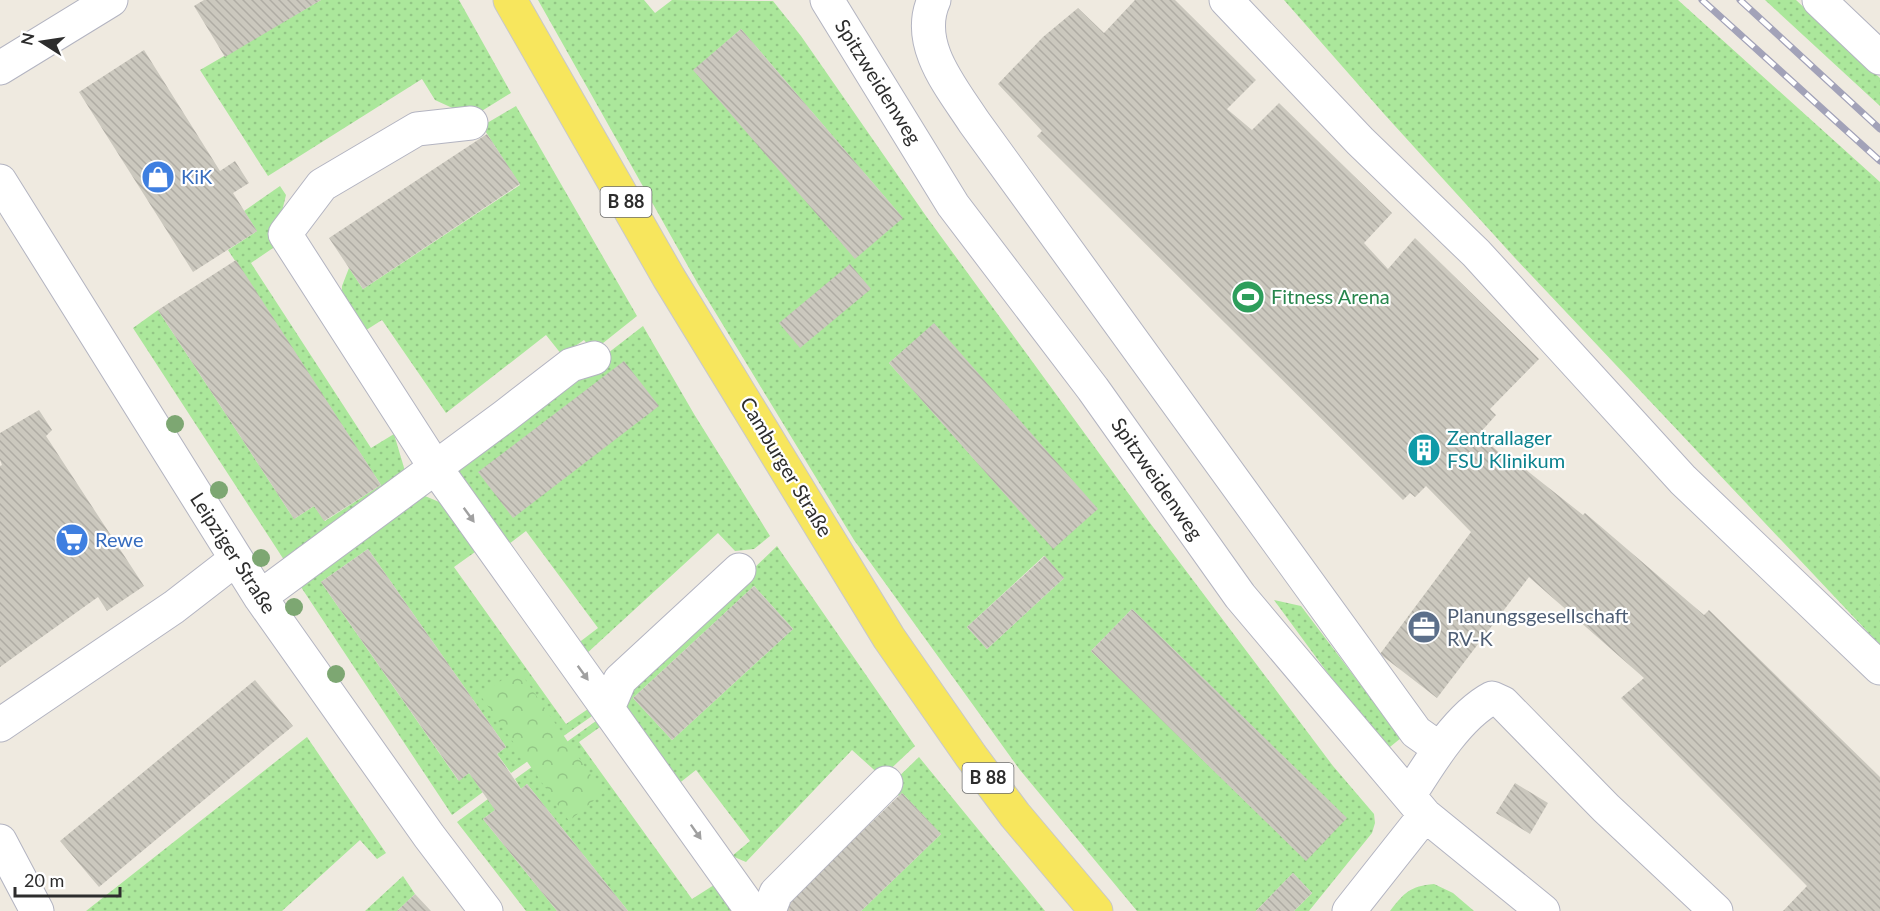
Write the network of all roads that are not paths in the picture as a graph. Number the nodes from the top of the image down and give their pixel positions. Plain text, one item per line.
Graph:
1 (111, 0) edge
2 (510, 0) edge
3 (827, 0) edge
4 (934, 0) edge
5 (1226, 0) edge
6 (1819, 0) edge
7 (1880, 58) edge
8 (0, 68) edge
9 (471, 123) dead end
10 (0, 181) edge
11 (594, 358) dead end
12 (435, 467) junction
13 (236, 559) junction
14 (739, 570) dead end
15 (260, 597) junction
16 (1880, 668) edge
17 (608, 708) junction
18 (0, 725) edge
19 (1440, 749) junction
20 (886, 783) dead end
21 (1417, 805) junction
22 (0, 841) edge
23 (38, 911) edge
24 (486, 911) edge
25 (752, 911) edge
26 (768, 911) edge
27 (1096, 911) edge
28 (1349, 911) edge
29 (1543, 911) edge
30 (1716, 911) edge

1 - 8 street
2 - 27 main road, Camburger Straße / B 88
3 - 21 street, Spitzweidenweg
4 - 19 street
5 - 16 street
6 - 7 street
9 - 12 street
10 - 13 street, Leipziger Straße
11 - 12 street
12 - 15 street
12 -> 17 street
13 - 15 street, Leipziger Straße
13 - 18 street
14 - 17 street
15 - 24 street, Leipziger Straße
17 -> 25 street
19 - 21 street
19 - 30 street
20 - 26 street
21 - 28 street
21 - 29 street, Spitzweidenweg
22 - 23 street

